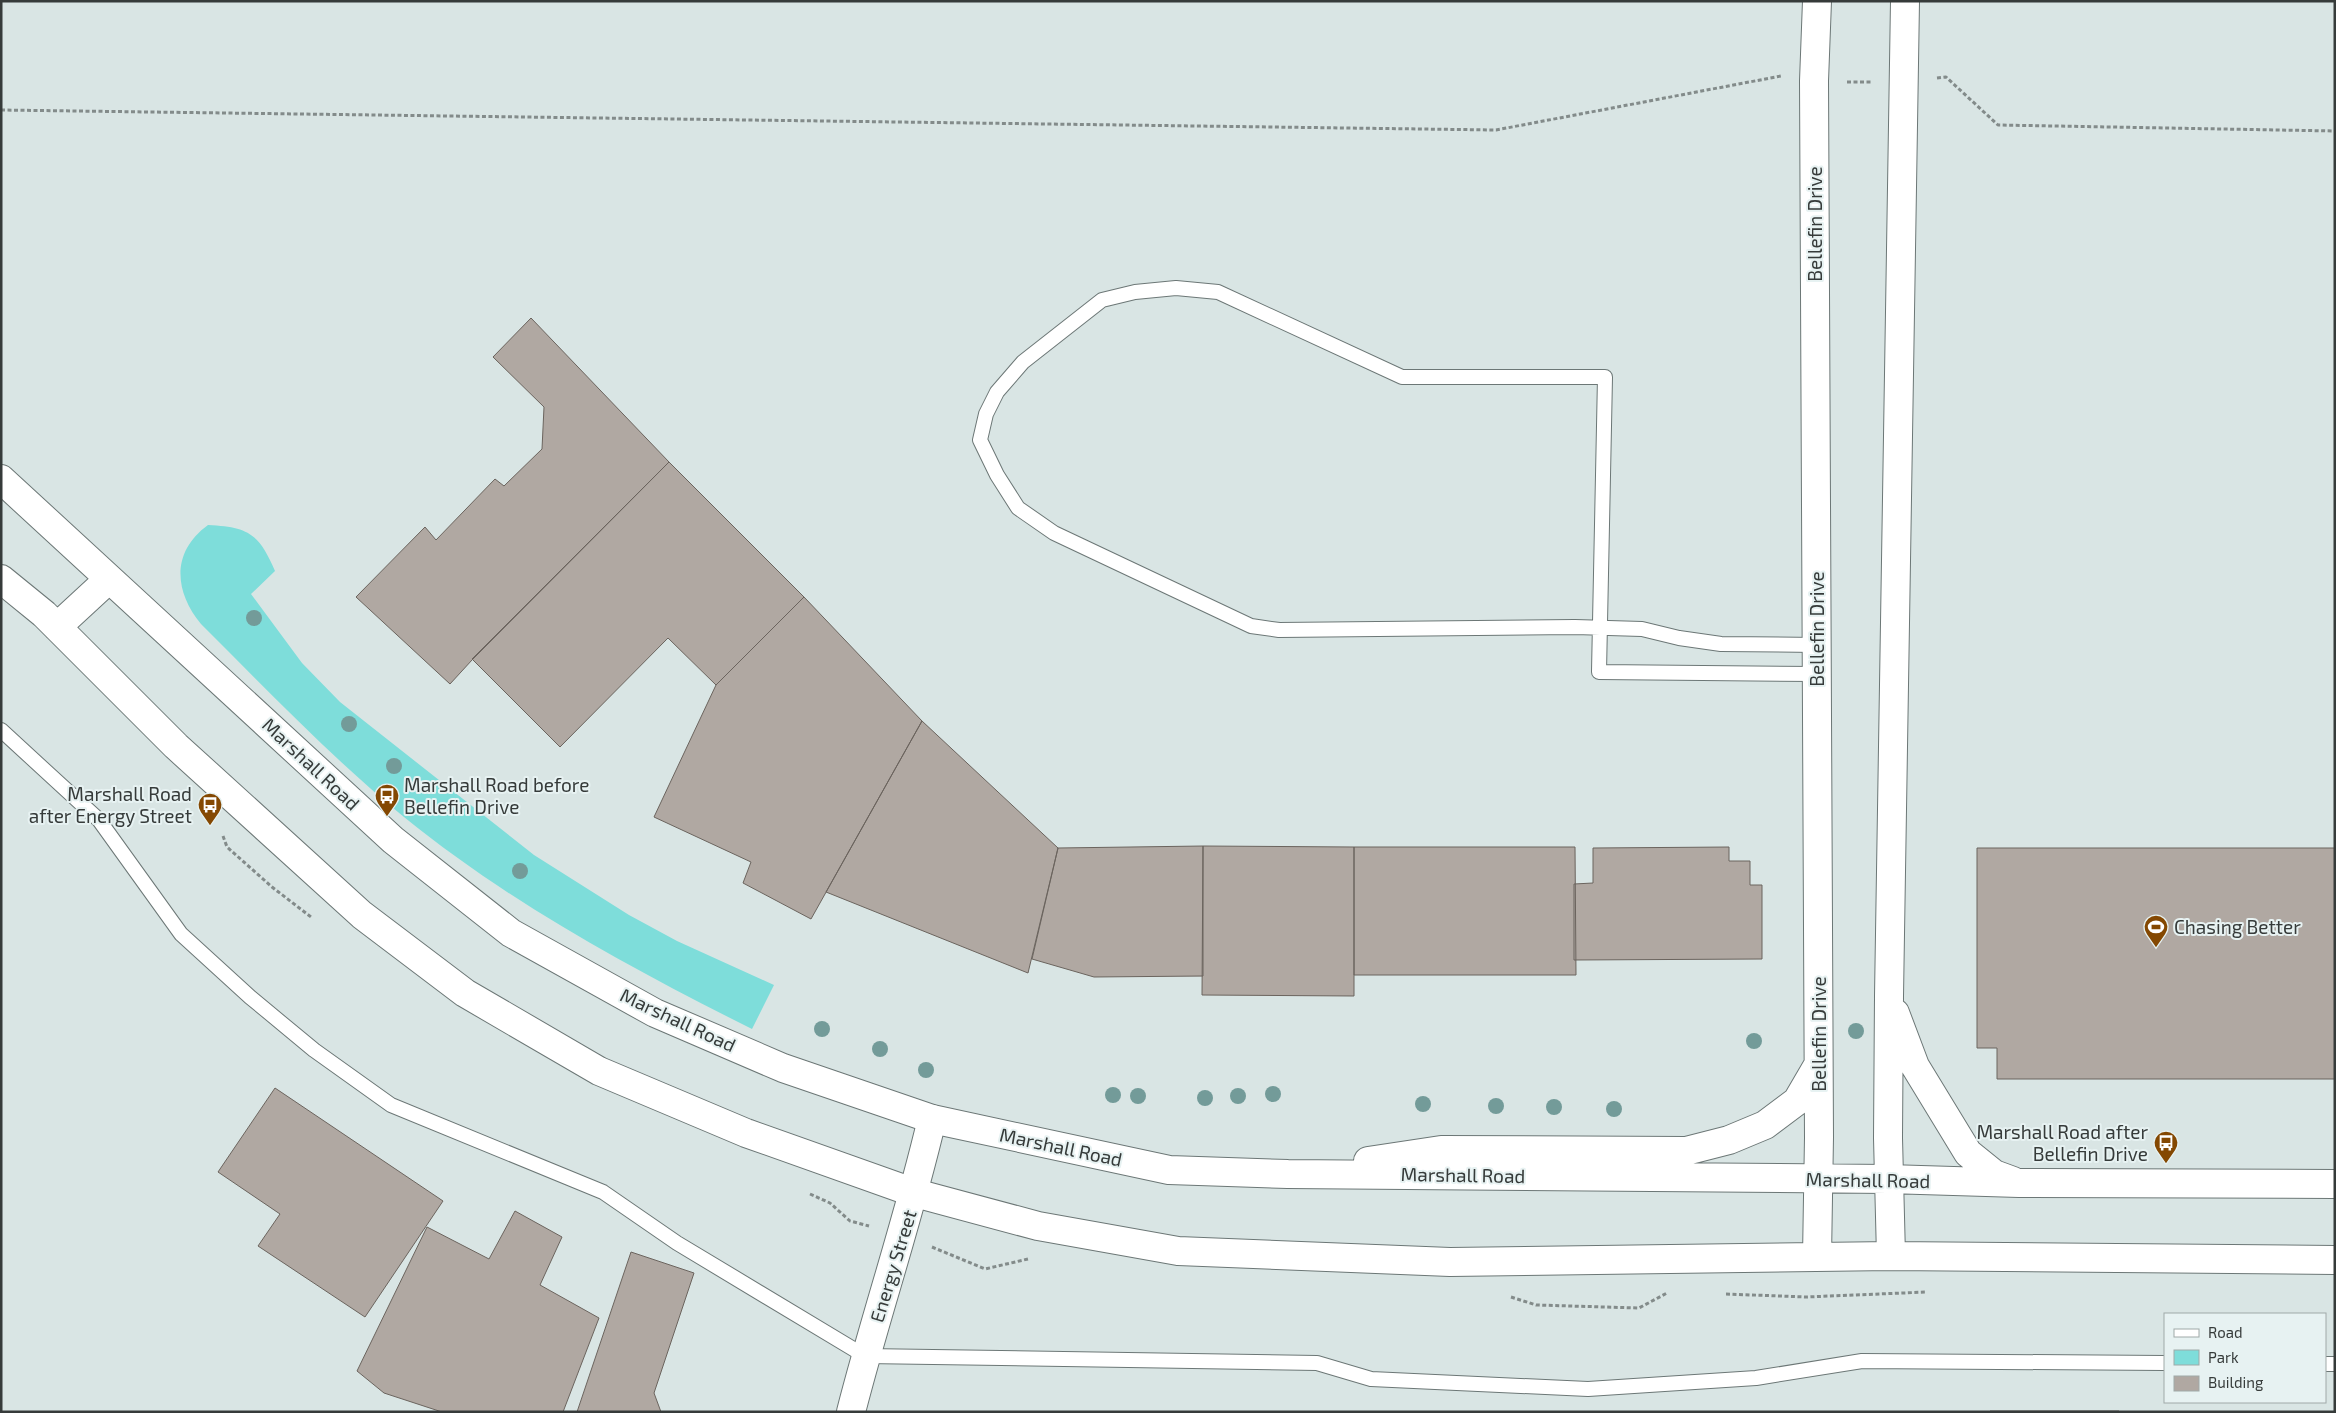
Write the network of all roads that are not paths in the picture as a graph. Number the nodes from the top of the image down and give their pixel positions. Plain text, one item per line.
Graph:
1 (1816, 1) edge
2 (1905, 1) edge
3 (1, 479) edge
4 (1, 579) edge
5 (109, 579) junction
6 (57, 627) junction
7 (1600, 627) junction
8 (1817, 645) junction
9 (1817, 674) junction
10 (1, 730) edge
11 (1889, 996) junction
12 (1818, 1065) junction
13 (932, 1119) junction
14 (1288, 1174) junction
15 (1818, 1179) junction
16 (1888, 1179) junction
17 (2019, 1183) junction
18 (2335, 1184) edge
19 (914, 1193) junction
20 (1890, 1256) junction
21 (1817, 1257) junction
22 (2335, 1260) edge
23 (866, 1356) junction
24 (2164, 1363) edge
25 (851, 1412) edge

1 - 8 main road, Bellefin Drive
2 - 11 main road
3 - 5 main road, Marshall Road
4 - 6 main road
5 - 6 main road
5 - 13 main road, Marshall Road
6 - 19 main road
7 - 7 lane
7 - 8 lane
7 - 9 lane
8 - 9 main road, Bellefin Drive
9 - 12 main road, Bellefin Drive
10 - 23 lane
11 - 16 main road
11 - 17 main road
12 - 14 main road
12 - 15 main road, Bellefin Drive
13 - 14 main road, Marshall Road
13 - 19 main road, Energy Street
14 - 15 main road, Marshall Road
15 - 16 main road, Marshall Road
15 - 21 main road, Bellefin Drive
16 - 17 main road, Marshall Road
16 - 20 main road
17 - 18 main road, Marshall Road
19 - 21 main road
19 - 23 main road, Energy Street
20 - 21 main road
20 - 22 main road
23 - 24 lane
23 - 25 main road, Energy Street

